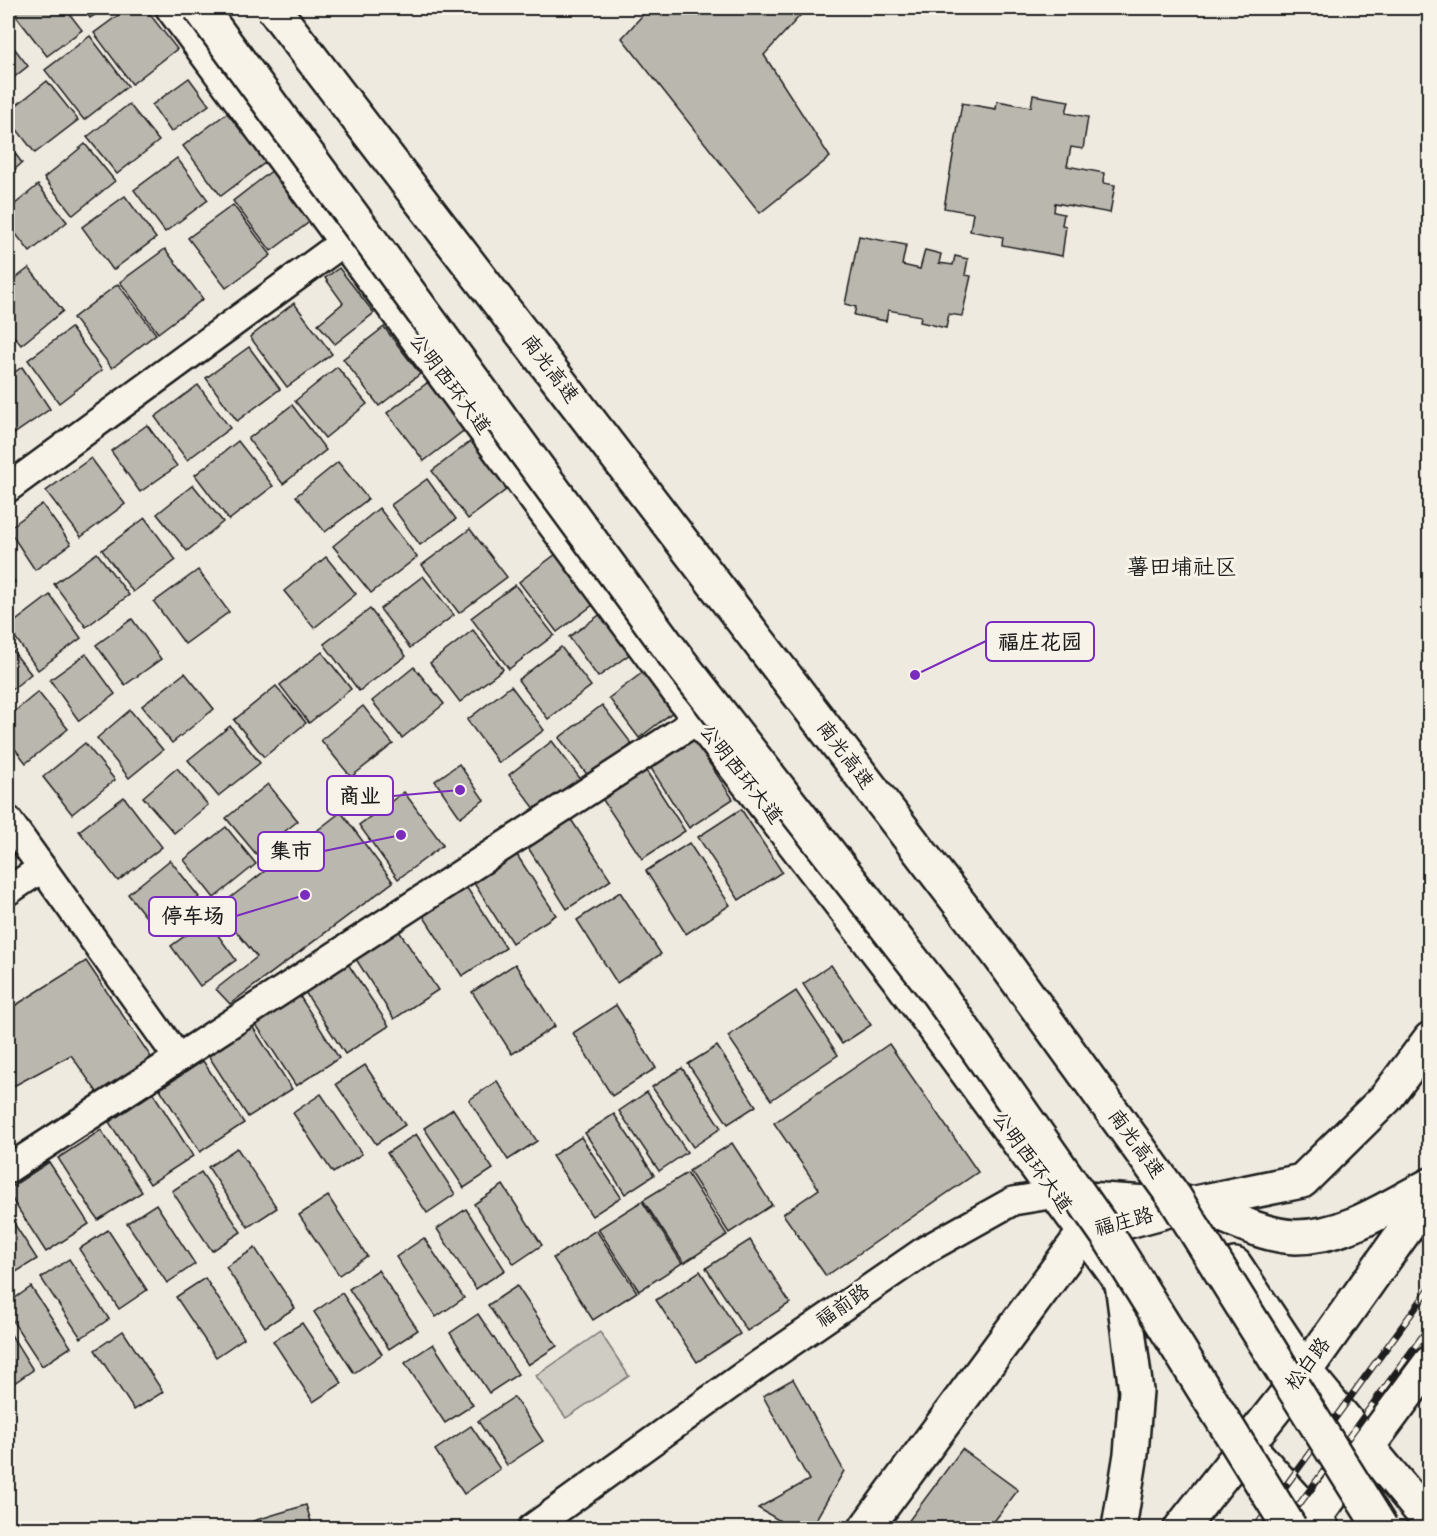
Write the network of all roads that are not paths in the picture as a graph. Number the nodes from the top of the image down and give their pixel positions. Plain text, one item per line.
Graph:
1 (173, 8) edge
2 (200, 8) edge
3 (273, 8) edge
4 (285, 8) edge
5 (345, 241) junction
6 (8, 488) edge
7 (699, 719) junction
8 (8, 820) edge
9 (42, 868) junction
10 (8, 891) edge
11 (1430, 1040) edge
12 (178, 1058) junction
13 (8, 1169) edge
14 (1430, 1185) edge
15 (1056, 1194) junction
16 (1430, 1195) edge
17 (1195, 1203) junction
18 (1084, 1233) junction
19 (1122, 1283) junction
20 (1430, 1363) edge
21 (1305, 1371) junction
22 (1246, 1443) junction
23 (1370, 1447) junction
24 (1430, 1522) edge
25 (1308, 1526) edge
26 (532, 1528) edge
27 (866, 1528) edge
28 (1119, 1528) edge
29 (1181, 1528) edge
30 (1381, 1528) edge

1 - 5 main road, 公明西环大道
2 - 25 main road, bridge
3 - 30 main road, 南光高速, bridge
4 - 17 main road
5 - 6 street
5 - 7 main road, 公明西环大道
7 - 12 street
7 - 15 main road, 公明西环大道
8 - 9 street
9 - 10 street
9 - 12 street
11 - 17 main road, 福庄路
12 - 13 street
14 - 17 main road
15 - 17 street, 福前路
15 - 18 main road, 公明西环大道
15 - 26 street, 福前路
16 - 21 main road, 松白路
17 - 18 main road, 福庄路
17 - 21 main road
18 - 19 main road, 公明西环大道
18 - 27 main road, 福庄路
19 - 22 main road, 公明西环大道
19 - 28 main road
20 - 23 main road
21 - 22 main road, 松白路
21 - 23 main road
22 - 25 main road, 公明西环大道
22 - 29 main road, 松白路
23 - 24 main road
23 - 25 main road

